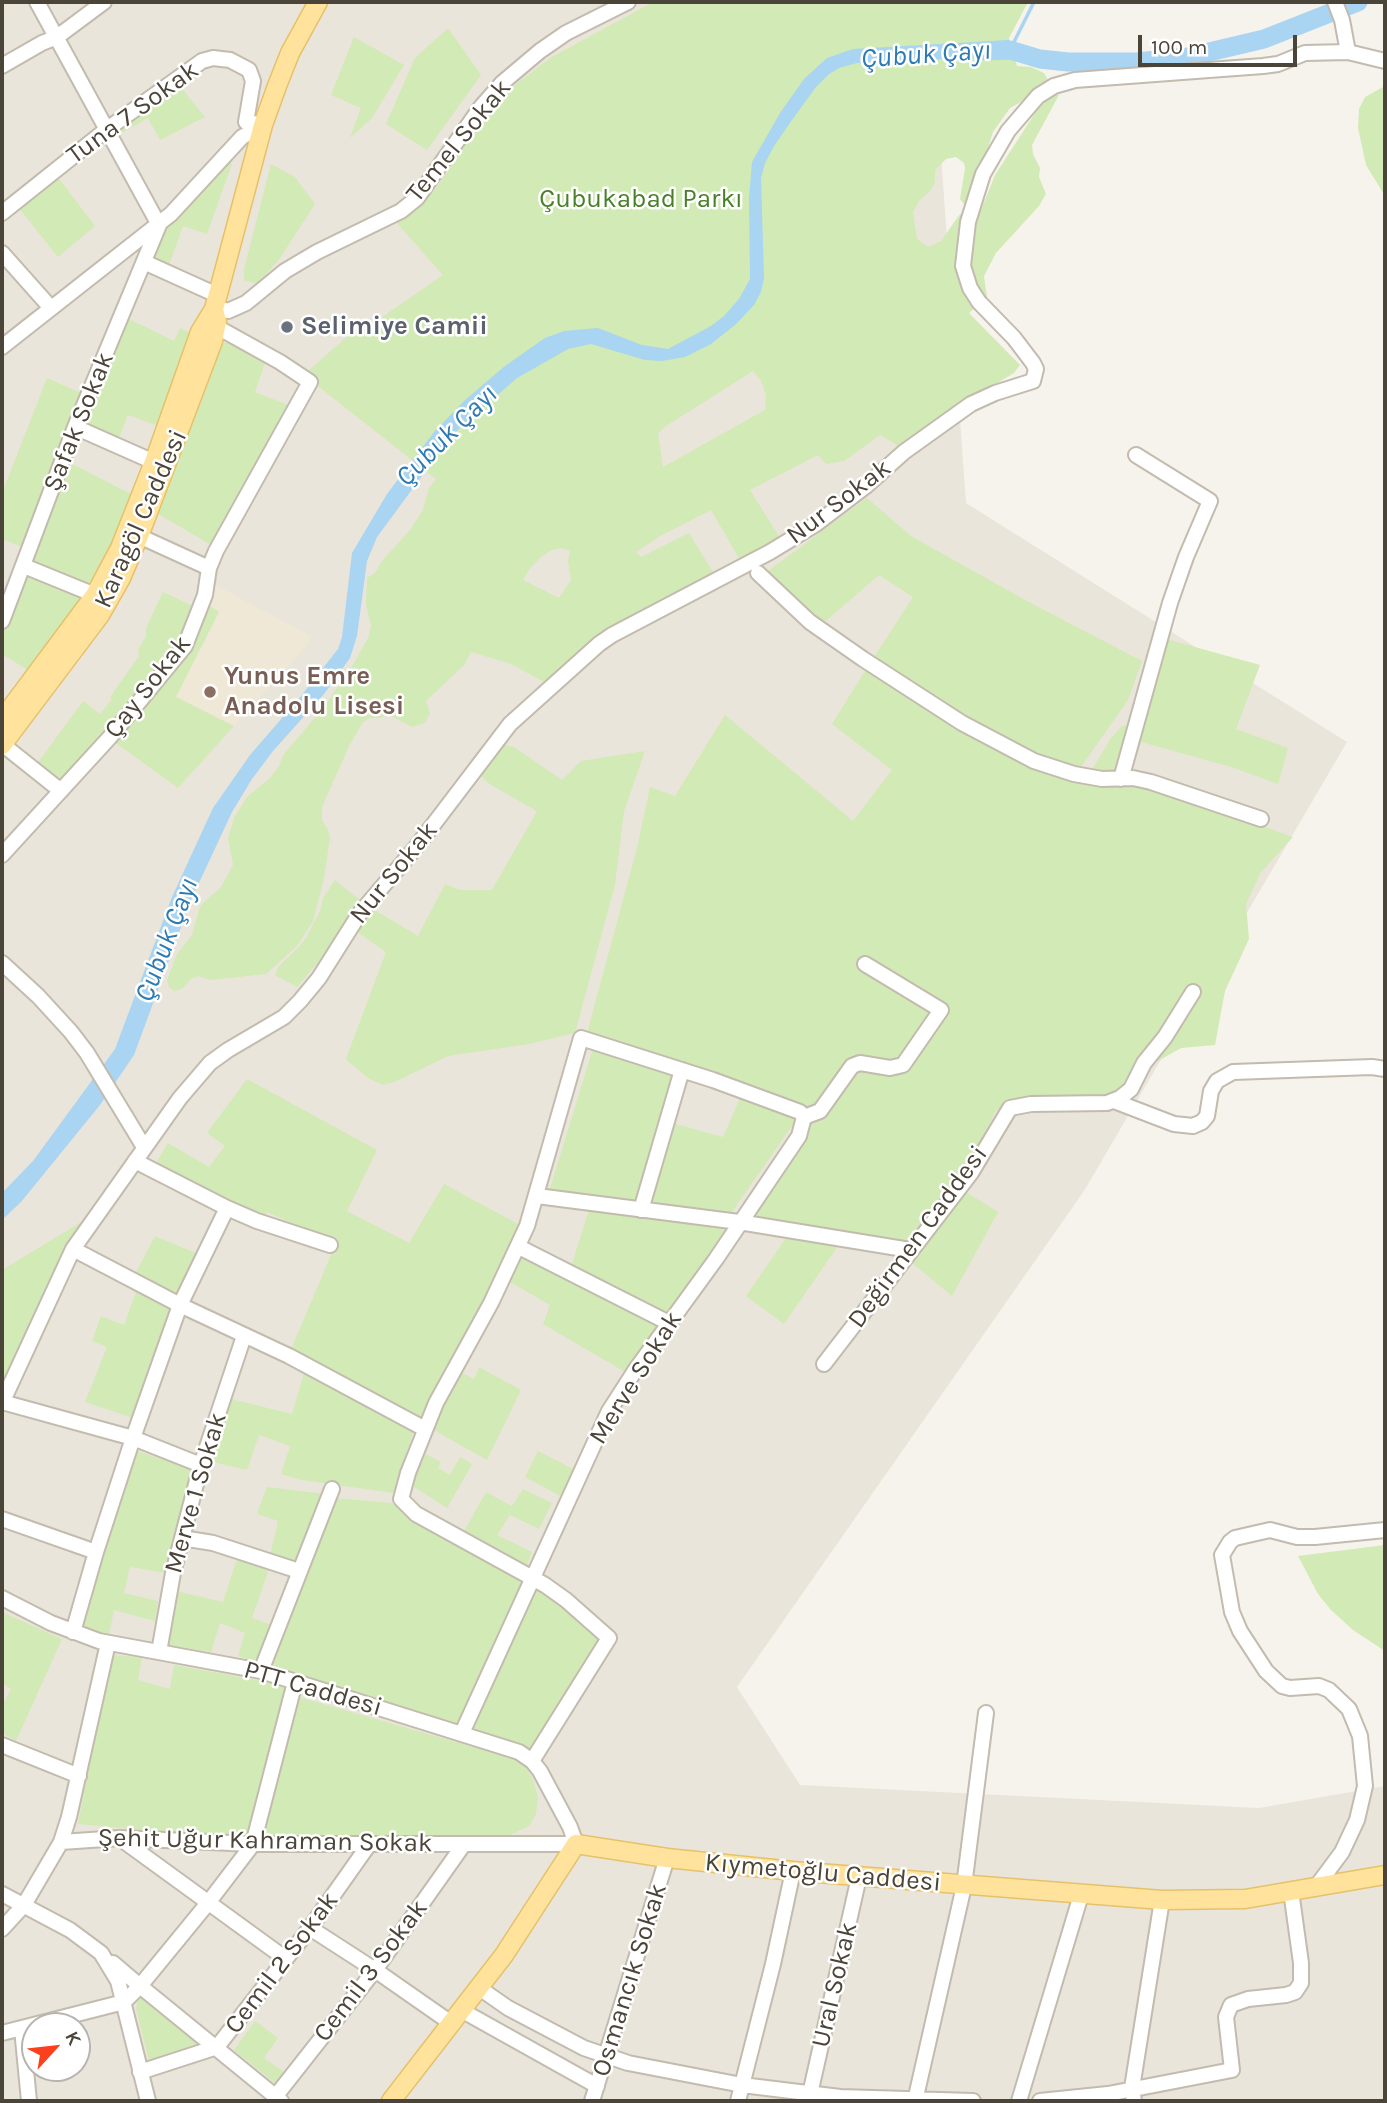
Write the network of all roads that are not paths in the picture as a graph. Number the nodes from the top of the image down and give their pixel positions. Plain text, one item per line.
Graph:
1 (37, 2) edge
2 (104, 2) edge
3 (318, 2) edge
4 (628, 2) edge
5 (1335, 2) edge
6 (57, 37) junction
7 (1348, 52) junction
8 (1385, 61) edge
9 (2, 66) edge
10 (263, 125) junction
11 (106, 130) junction
12 (2, 213) edge
13 (159, 225) junction
14 (2, 253) edge
15 (144, 262) junction
16 (51, 308) junction
17 (216, 310) junction
18 (4, 340) edge
19 (75, 427) junction
20 (1136, 455) dead end
21 (154, 462) junction
22 (139, 536) junction
23 (24, 566) junction
24 (209, 568) junction
25 (758, 573) dead end
26 (94, 595) junction
27 (2, 621) edge
28 (2, 720) edge
29 (2, 745) edge
30 (1121, 779) junction
31 (61, 791) junction
32 (1261, 819) dead end
33 (2, 855) edge
34 (2, 963) edge
35 (865, 964) dead end
36 (1193, 992) dead end
37 (1385, 1069) edge
38 (682, 1070) junction
39 (1114, 1101) junction
40 (804, 1118) junction
41 (144, 1147) junction
42 (135, 1161) junction
43 (537, 1196) junction
44 (227, 1208) junction
45 (641, 1210) junction
46 (739, 1223) junction
47 (330, 1245) dead end
48 (519, 1247) junction
49 (73, 1249) junction
50 (910, 1250) junction
51 (180, 1305) junction
52 (669, 1323) junction
53 (244, 1336) junction
54 (824, 1364) dead end
55 (2, 1403) edge
56 (425, 1429) junction
57 (132, 1438) junction
58 (201, 1465) junction
59 (332, 1489) dead end
60 (2, 1519) edge
61 (1385, 1530) edge
62 (182, 1538) junction
63 (96, 1552) junction
64 (299, 1571) junction
65 (532, 1578) junction
66 (2, 1598) edge
67 (73, 1632) junction
68 (108, 1643) junction
69 (159, 1652) junction
70 (261, 1671) junction
71 (295, 1682) junction
72 (986, 1713) dead end
73 (462, 1733) junction
74 (2, 1745) edge
75 (532, 1761) junction
76 (79, 1776) junction
77 (120, 1838) junction
78 (61, 1842) junction
79 (370, 1843) junction
80 (253, 1844) junction
81 (464, 1844) junction
82 (576, 1844) junction
83 (667, 1858) junction
84 (793, 1871) junction
85 (1385, 1875) edge
86 (859, 1877) junction
87 (964, 1886) junction
88 (1316, 1887) junction
89 (1292, 1891) junction
90 (2, 1894) edge
91 (1081, 1895) junction
92 (1162, 1900) junction
93 (208, 1903) junction
94 (23, 1905) junction
95 (310, 1928) junction
96 (2, 1929) edge
97 (101, 1953) junction
98 (286, 1959) junction
99 (375, 1970) junction
100 (140, 1986) junction
101 (478, 1987) junction
102 (124, 2002) junction
103 (86, 2012) edge
104 (456, 2017) junction
105 (21, 2029) edge
106 (3, 2030) edge
107 (217, 2048) junction
108 (607, 2058) junction
109 (140, 2072) junction
110 (27, 2082) edge
111 (742, 2085) junction
112 (597, 2086) junction
113 (810, 2094) junction
114 (1133, 2095) edge
115 (278, 2099) edge
116 (29, 2101) edge
117 (148, 2101) edge
118 (391, 2101) edge
119 (592, 2101) edge
120 (738, 2101) edge
121 (916, 2101) edge
122 (973, 2101) edge
123 (1019, 2101) edge
124 (1040, 2101) edge

1 - 6 street
2 - 6 street
3 - 10 main road
4 - 17 street, Temel Sokak
5 - 7 street
6 - 9 street
6 - 11 street
7 - 8 street
7 - 41 street, Nur Sokak
10 - 11 street, Tuna 7 Sokak
10 - 13 street
10 - 17 main road
11 - 12 street, Tuna 7 Sokak
11 - 13 street
13 - 15 street, Şafak Sokak
13 - 16 street
14 - 16 street
15 - 17 street
15 - 19 street, Şafak Sokak
16 - 18 street
17 - 21 main road
17 - 22 main road, Karagöl Caddesi
17 - 24 street, Çay Sokak
19 - 21 street
19 - 23 street, Şafak Sokak
20 - 30 street
21 - 26 main road
22 - 24 street
22 - 29 main road, Karagöl Caddesi
23 - 26 street
23 - 27 street, Şafak Sokak
24 - 31 street, Çay Sokak
25 - 30 street
26 - 28 main road
29 - 31 street
30 - 32 street
31 - 33 street, Çay Sokak
34 - 41 street
35 - 40 street
36 - 39 street
37 - 39 street
38 - 40 street
38 - 43 street
38 - 45 street
39 - 50 street, Değirmen Caddesi
40 - 46 street, Merve Sokak
41 - 42 street, Nur Sokak
42 - 44 street
42 - 49 street, Nur Sokak
43 - 45 street
43 - 48 street
44 - 47 street
44 - 51 street
45 - 46 street
46 - 50 street
46 - 52 street, Merve Sokak
48 - 52 street
48 - 56 street
49 - 51 street
49 - 55 street, Nur Sokak
50 - 54 street, Değirmen Caddesi
51 - 53 street
51 - 57 street
52 - 65 street, Merve Sokak
53 - 56 street
53 - 58 street, Merve 1 Sokak
55 - 57 street
56 - 65 street
57 - 58 street
57 - 63 street
58 - 62 street, Merve 1 Sokak
59 - 64 street
60 - 63 street
61 - 88 street
62 - 64 street
62 - 69 street, Merve 1 Sokak
63 - 67 street
64 - 70 street
65 - 73 street, Merve Sokak
65 - 75 street
66 - 67 street, PTT Caddesi
67 - 68 street, PTT Caddesi
68 - 69 street, PTT Caddesi
68 - 76 street
69 - 70 street, PTT Caddesi
70 - 71 street, PTT Caddesi
71 - 73 street, PTT Caddesi
71 - 80 street
72 - 87 street
73 - 75 street, PTT Caddesi
74 - 76 street
75 - 82 street
76 - 78 street
77 - 78 street, Şehit Uğur Kahraman Sokak
77 - 80 street, Şehit Uğur Kahraman Sokak
77 - 93 street
78 - 94 street, Şehit Uğur Kahraman Sokak
79 - 80 street, Şehit Uğur Kahraman Sokak
79 - 81 street, Şehit Uğur Kahraman Sokak
79 - 95 street, Cemil 2 Sokak
80 - 93 street
81 - 82 street, Şehit Uğur Kahraman Sokak
81 - 99 street, Cemil 3 Sokak
82 - 83 main road, Kıymetoğlu Caddesi
82 - 101 main road
83 - 84 main road, Kıymetoğlu Caddesi
83 - 108 street, Osmancık Sokak
84 - 86 main road, Kıymetoğlu Caddesi
84 - 111 street
85 - 88 main road, Kıymetoğlu Caddesi
86 - 87 main road, Kıymetoğlu Caddesi
86 - 113 street, Ural Sokak
87 - 91 main road, Kıymetoğlu Caddesi
87 - 121 street
88 - 89 main road, Kıymetoğlu Caddesi
89 - 92 main road, Kıymetoğlu Caddesi
89 - 114 street
90 - 94 street
91 - 92 main road, Kıymetoğlu Caddesi
91 - 123 street
92 - 114 street
93 - 98 street
93 - 100 street
94 - 96 street, Şehit Uğur Kahraman Sokak
94 - 97 street
95 - 98 street, Cemil 2 Sokak
95 - 99 street
97 - 100 street
97 - 102 street
98 - 107 street, Cemil 2 Sokak
99 - 104 street
99 - 115 street, Cemil 3 Sokak
100 - 102 street
100 - 107 street
101 - 104 main road
101 - 108 street
102 - 103 street
102 - 109 street
104 - 112 street
104 - 118 main road
105 - 106 street
107 - 109 street
107 - 115 street
108 - 111 street
108 - 112 street, Osmancık Sokak
109 - 117 street
110 - 116 street
111 - 113 street
111 - 120 street
112 - 119 street, Osmancık Sokak
113 - 121 street
114 - 124 street
121 - 122 street

